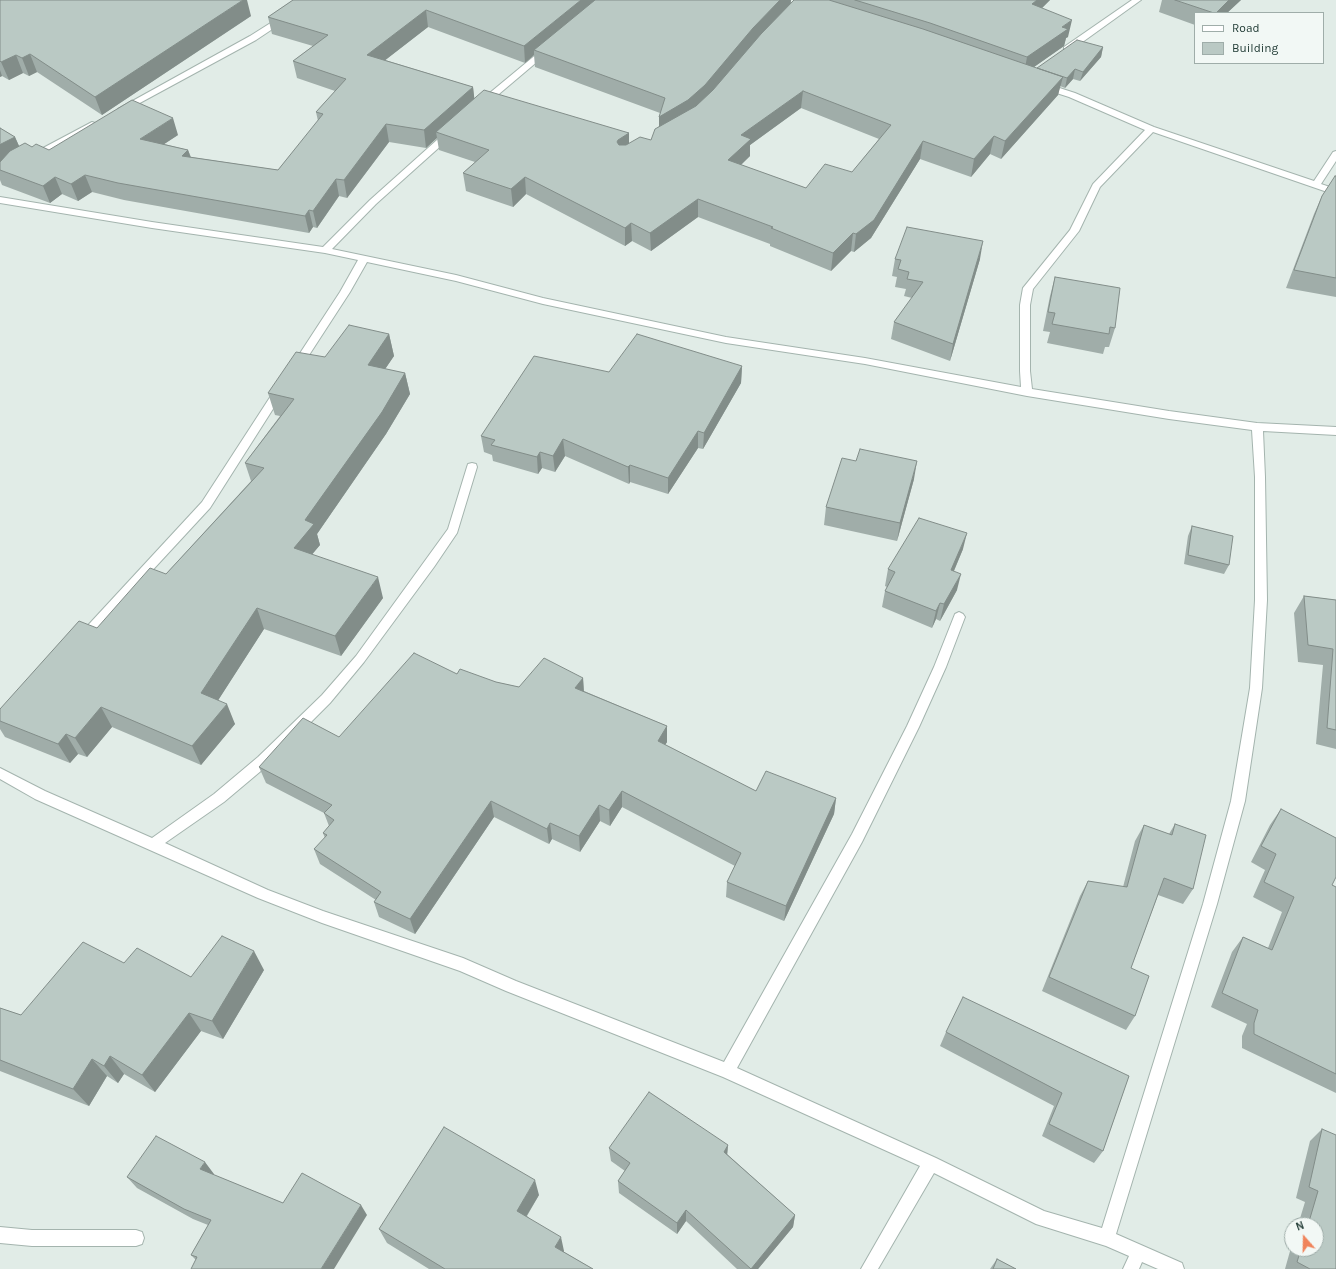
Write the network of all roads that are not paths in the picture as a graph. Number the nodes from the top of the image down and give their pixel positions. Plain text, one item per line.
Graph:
1 (312, 0) edge
2 (1137, 0) edge
3 (554, 45) edge
4 (1062, 53) edge
5 (1039, 84) edge
6 (475, 110) edge
7 (114, 113) edge
8 (101, 120) edge
9 (458, 125) edge
10 (1151, 129) junction
11 (1336, 154) edge
12 (27, 158) edge
13 (1316, 185) junction
14 (1336, 192) edge
15 (0, 200) edge
16 (325, 250) junction
17 (364, 258) junction
18 (1027, 392) junction
19 (1257, 427) junction
20 (1336, 431) edge
21 (472, 467) dead end
22 (959, 617) dead end
23 (73, 649) edge
24 (0, 773) edge
25 (154, 844) junction
26 (727, 1071) junction
27 (931, 1163) junction
28 (0, 1235) edge
29 (136, 1238) dead end
30 (1106, 1238) junction
31 (1138, 1253) junction
32 (869, 1269) edge
33 (1131, 1269) edge
34 (1176, 1269) edge

1 - 7 street
2 - 4 street
3 - 6 street
5 - 10 street
8 - 12 street
9 - 16 street
10 - 13 street
10 - 18 street
11 - 13 street
13 - 14 street
15 - 16 street
16 - 17 street
17 - 18 street
17 - 23 street
18 - 19 street
19 - 20 street
19 - 30 street
21 - 25 street
22 - 26 street
24 - 25 street
25 - 26 street
26 - 27 street
27 - 30 street
27 - 32 street
28 - 29 street
30 - 31 street
31 - 33 street
31 - 34 street

